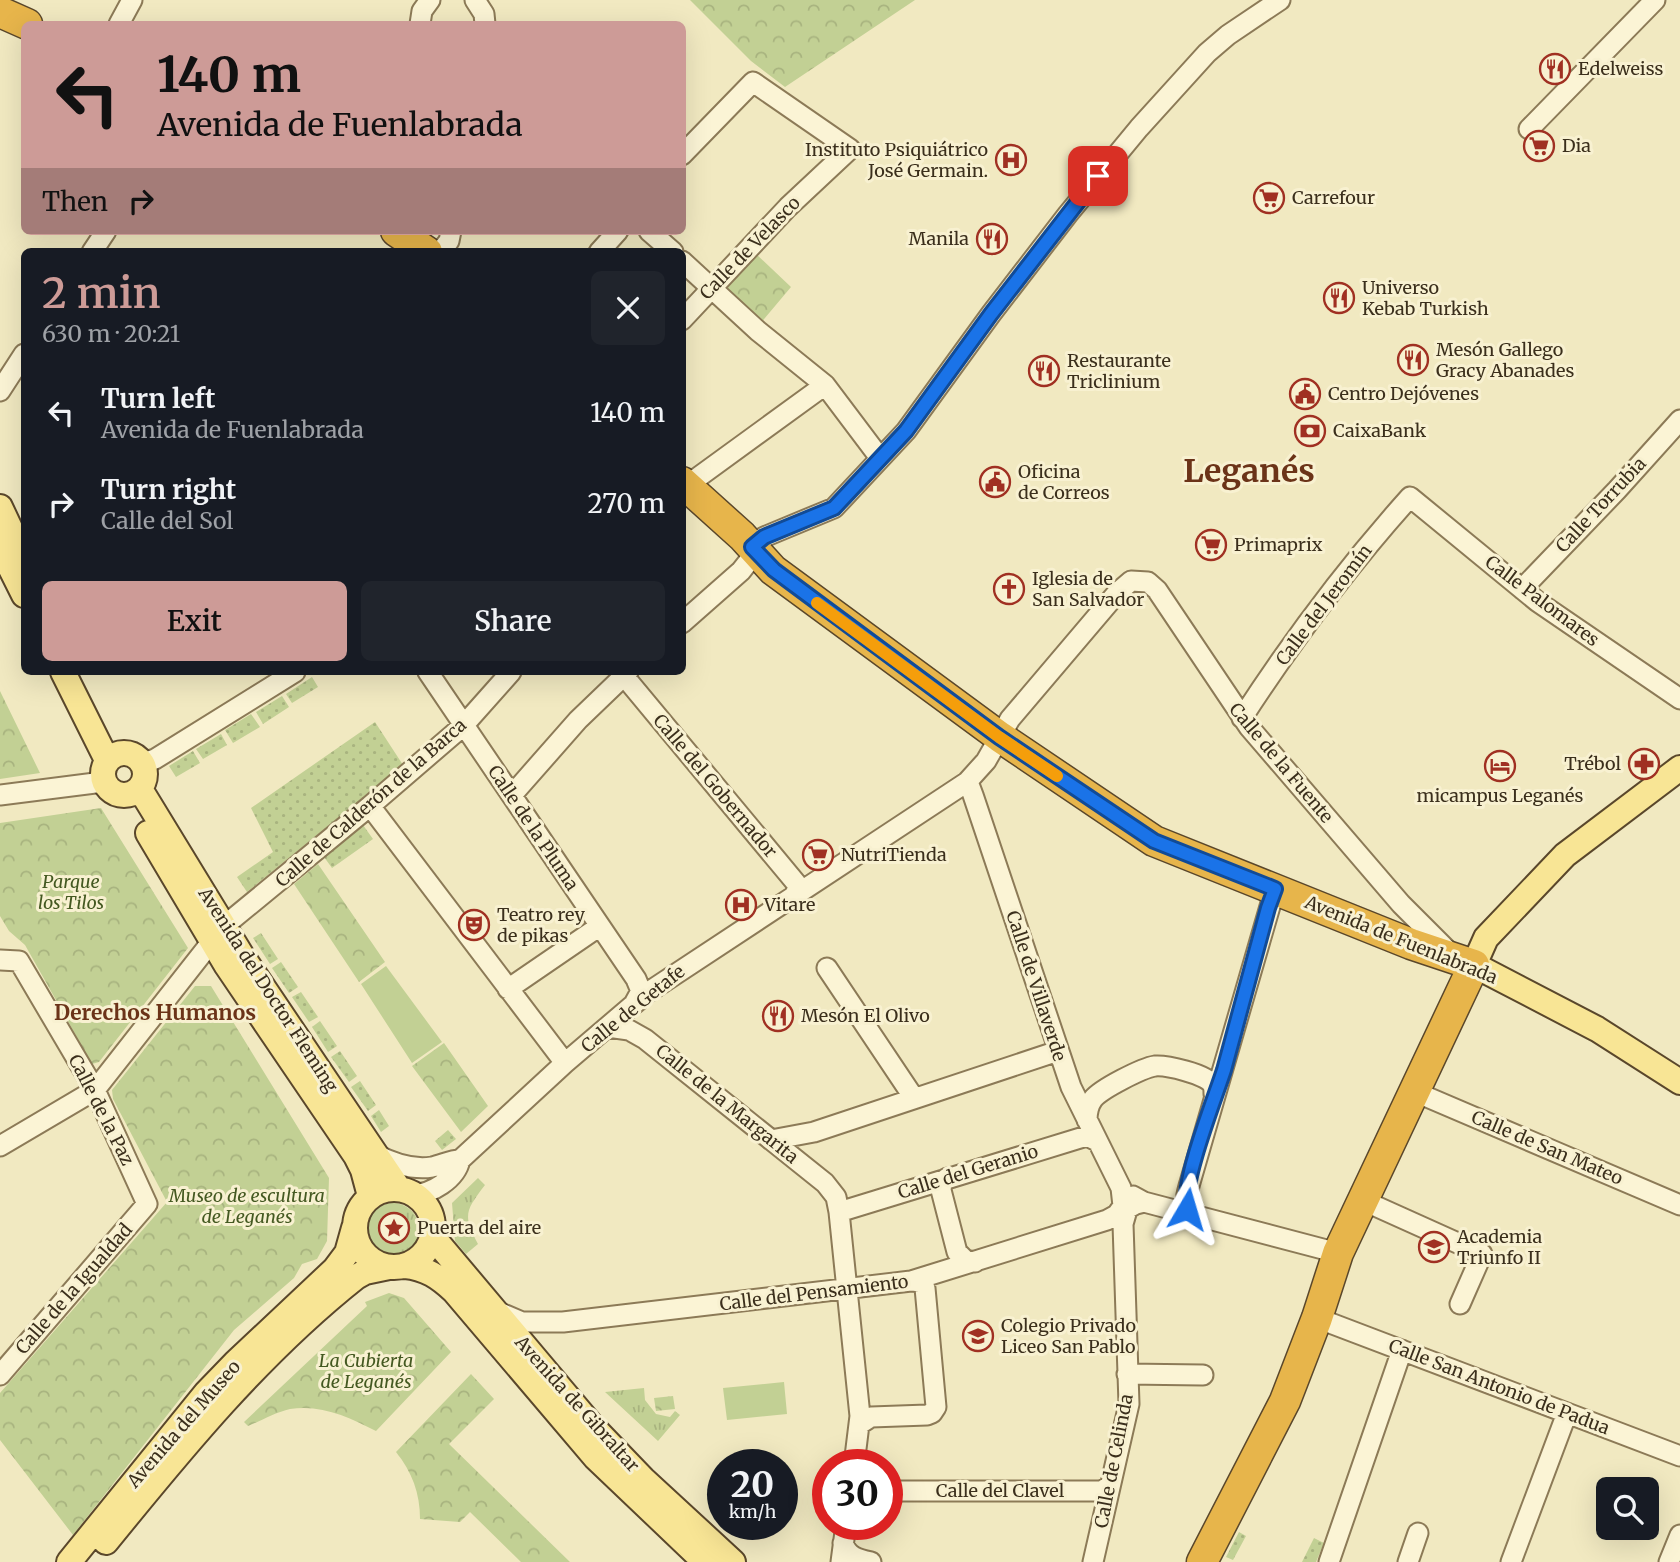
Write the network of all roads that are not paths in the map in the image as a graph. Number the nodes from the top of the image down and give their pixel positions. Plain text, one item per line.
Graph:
1 (132, 0) edge
2 (430, 0) edge
3 (1280, 0) edge
4 (1655, 0) edge
5 (0, 12) edge
6 (21, 21) edge
7 (121, 21) edge
8 (420, 21) edge
9 (1529, 129) dead end
10 (686, 151) edge
11 (402, 235) edge
12 (614, 235) edge
13 (654, 235) edge
14 (421, 248) edge
15 (603, 248) edge
16 (668, 248) edge
17 (686, 264) edge
18 (713, 288) junction
19 (686, 316) edge
20 (21, 359) edge
21 (825, 385) junction
22 (0, 391) edge
23 (1680, 420) edge
24 (880, 458) junction
25 (686, 485) edge
26 (686, 488) edge
27 (1410, 497) joint
28 (0, 507) edge
29 (0, 547) edge
30 (754, 550) junction
31 (21, 552) edge
32 (21, 589) edge
33 (1522, 589) junction
34 (1116, 593) joint
35 (686, 619) edge
36 (65, 675) edge
37 (81, 675) edge
38 (290, 675) edge
39 (430, 675) edge
40 (508, 675) edge
41 (625, 675) edge
42 (627, 675) edge
43 (1680, 699) edge
44 (1242, 718) junction
45 (463, 726) junction
46 (999, 737) junction
47 (143, 763) junction
48 (110, 765) junction
49 (1680, 768) edge
50 (962, 786) junction
51 (133, 793) junction
52 (0, 795) edge
53 (512, 795) junction
54 (370, 806) junction
55 (1275, 889) junction
56 (793, 897) junction
57 (600, 926) junction
58 (219, 935) junction
59 (0, 960) edge
60 (1464, 962) junction
61 (827, 968) dead end
62 (508, 989) junction
63 (635, 1002) junction
64 (608, 1027) junction
65 (1058, 1051) junction
66 (565, 1063) junction
67 (1680, 1082) edge
68 (94, 1090) junction
69 (1413, 1091) junction
70 (1214, 1094) junction
71 (914, 1098) junction
72 (1087, 1120) junction
73 (814, 1132) junction
74 (771, 1140) junction
75 (1097, 1141) junction
76 (0, 1146) edge
77 (375, 1154) junction
78 (460, 1160) junction
79 (947, 1178) junction
80 (1120, 1185) junction
81 (405, 1191) junction
82 (370, 1196) junction
83 (1362, 1200) junction
84 (147, 1204) joint
85 (837, 1204) junction
86 (1680, 1205) edge
87 (1193, 1215) junction
88 (1123, 1216) junction
89 (354, 1228) junction
90 (432, 1236) junction
91 (1338, 1253) junction
92 (975, 1262) junction
93 (397, 1266) junction
94 (913, 1281) junction
95 (847, 1291) junction
96 (1461, 1304) dead end
97 (493, 1309) junction
98 (1318, 1318) junction
99 (1402, 1350) junction
100 (1127, 1374) junction
101 (0, 1375) edge
102 (1203, 1376) dead end
103 (1567, 1413) junction
104 (860, 1424) junction
105 (856, 1449) edge
106 (1680, 1456) edge
107 (1109, 1486) junction
108 (903, 1491) edge
109 (1418, 1532) dead end
110 (1680, 1535) edge
111 (843, 1543) edge
112 (69, 1562) edge
113 (91, 1562) edge
114 (705, 1562) edge
115 (733, 1562) edge
116 (871, 1562) edge
117 (1093, 1562) edge
118 (1202, 1562) edge
119 (1329, 1562) edge
120 (1408, 1562) edge
121 (1511, 1562) edge
122 (1669, 1562) edge

1 - 7 street
2 - 8 street
3 - 24 street
4 - 9 street
5 - 6 highway
10 - 18 street, Calle de Velasco
11 - 14 highway
12 - 15 street
13 - 16 street
17 - 18 street
18 - 19 street, Calle de Velasco
18 - 21 street
20 - 22 street
21 - 24 street
21 - 25 street
23 - 33 street, Calle Torrubia
24 - 30 street
26 - 30 highway, Avenida de Fuenlabrada
27 - 33 street, Calle Palomares
27 - 44 street, Calle del Jeromín
28 - 31 main road
29 - 32 main road
30 - 35 street
30 - 46 highway, Avenida de Fuenlabrada
33 - 43 street, Calle Palomares
34 - 44 street, Calle de la Fuente
34 - 46 street, Calle de Getafe
36 - 48 main road
37 - 48 main road
38 - 47 street
39 - 45 street, Calle de la Pluma
40 - 45 street, Calle de Calderón de la Barca
41 - 53 street
42 - 56 street, Calle del Gobernador
44 - 60 street, Calle de la Fuente
45 - 53 street, Calle de la Pluma
45 - 54 street, Calle de Calderón de la Barca
46 - 50 street, Calle de Getafe
46 - 55 highway, Avenida de Fuenlabrada
47 - 48 main road
47 - 51 main road
48 - 51 main road
48 - 52 street
49 - 60 main road
50 - 56 street, Calle de Getafe
50 - 65 street, Calle de Villaverde
51 - 58 main road, Avenida del Doctor Fleming
53 - 57 street, Calle de la Pluma
54 - 58 street, Calle de Calderón de la Barca
54 - 62 street
55 - 60 highway, Avenida de Fuenlabrada
55 - 70 street
56 - 63 street, Calle de Getafe
57 - 62 street
57 - 63 street, Calle de la Pluma
58 - 68 street, Calle de Calderón de la Barca
58 - 77 main road, Avenida del Doctor Fleming
58 - 82 main road, Avenida del Doctor Fleming
59 - 68 street, Calle de la Paz
60 - 67 main road, Avenida de Fuenlabrada
60 - 69 highway
61 - 71 street
62 - 66 street
63 - 64 street, Calle de Getafe
64 - 66 street, Calle de Getafe
64 - 74 street, Calle de la Margarita
65 - 71 street
65 - 72 street, Calle de Villaverde
66 - 78 street, Calle de Getafe
68 - 76 street
68 - 84 street, Calle de la Paz
69 - 83 highway
69 - 86 street, Calle de San Mateo
70 - 72 street
70 - 87 street
71 - 73 street
72 - 75 street, Calle de Villaverde
73 - 74 street
73 - 85 street, Calle de la Margarita
74 - 85 street, Calle de la Margarita
75 - 79 street, Calle del Geranio
75 - 80 street, Calle de Villaverde
77 - 78 street
77 - 81 main road, Avenida del Doctor Fleming
78 - 81 street, Calle de Getafe
79 - 85 street, Calle del Geranio
79 - 92 street
80 - 88 street, Calle de Villaverde
80 - 88 street
81 - 82 main road
81 - 90 main road
82 - 89 main road
83 - 91 highway
83 - 96 street
84 - 101 street, Calle de la Igualdad
85 - 95 street, Calle de la Margarita
87 - 88 street, Calle de Villaverde
87 - 91 street, Calle de Villaverde
88 - 92 street, Calle del Pensamiento
88 - 100 street, Calle de Celinda
89 - 93 main road
89 - 112 main road, Avenida del Museo
90 - 93 main road
90 - 97 main road, Avenida de Gibraltar
91 - 98 highway
92 - 94 street, Calle del Pensamiento
93 - 113 main road, Avenida del Museo
93 - 114 main road, Avenida de Gibraltar
94 - 95 street, Calle del Pensamiento
94 - 104 street
95 - 97 street, Calle del Pensamiento
95 - 104 street, Calle de la Margarita
97 - 115 main road, Avenida de Gibraltar
98 - 99 street, Calle San Antonio de Padua
98 - 118 highway
99 - 103 street, Calle San Antonio de Padua
99 - 119 street
100 - 102 street
100 - 107 street, Calle de Celinda
103 - 106 street, Calle San Antonio de Padua
103 - 121 street
104 - 105 street, Calle de la Margarita
107 - 108 street, Calle del Clavel
107 - 117 street, Calle de Celinda
109 - 120 street
110 - 122 street
111 - 116 street

